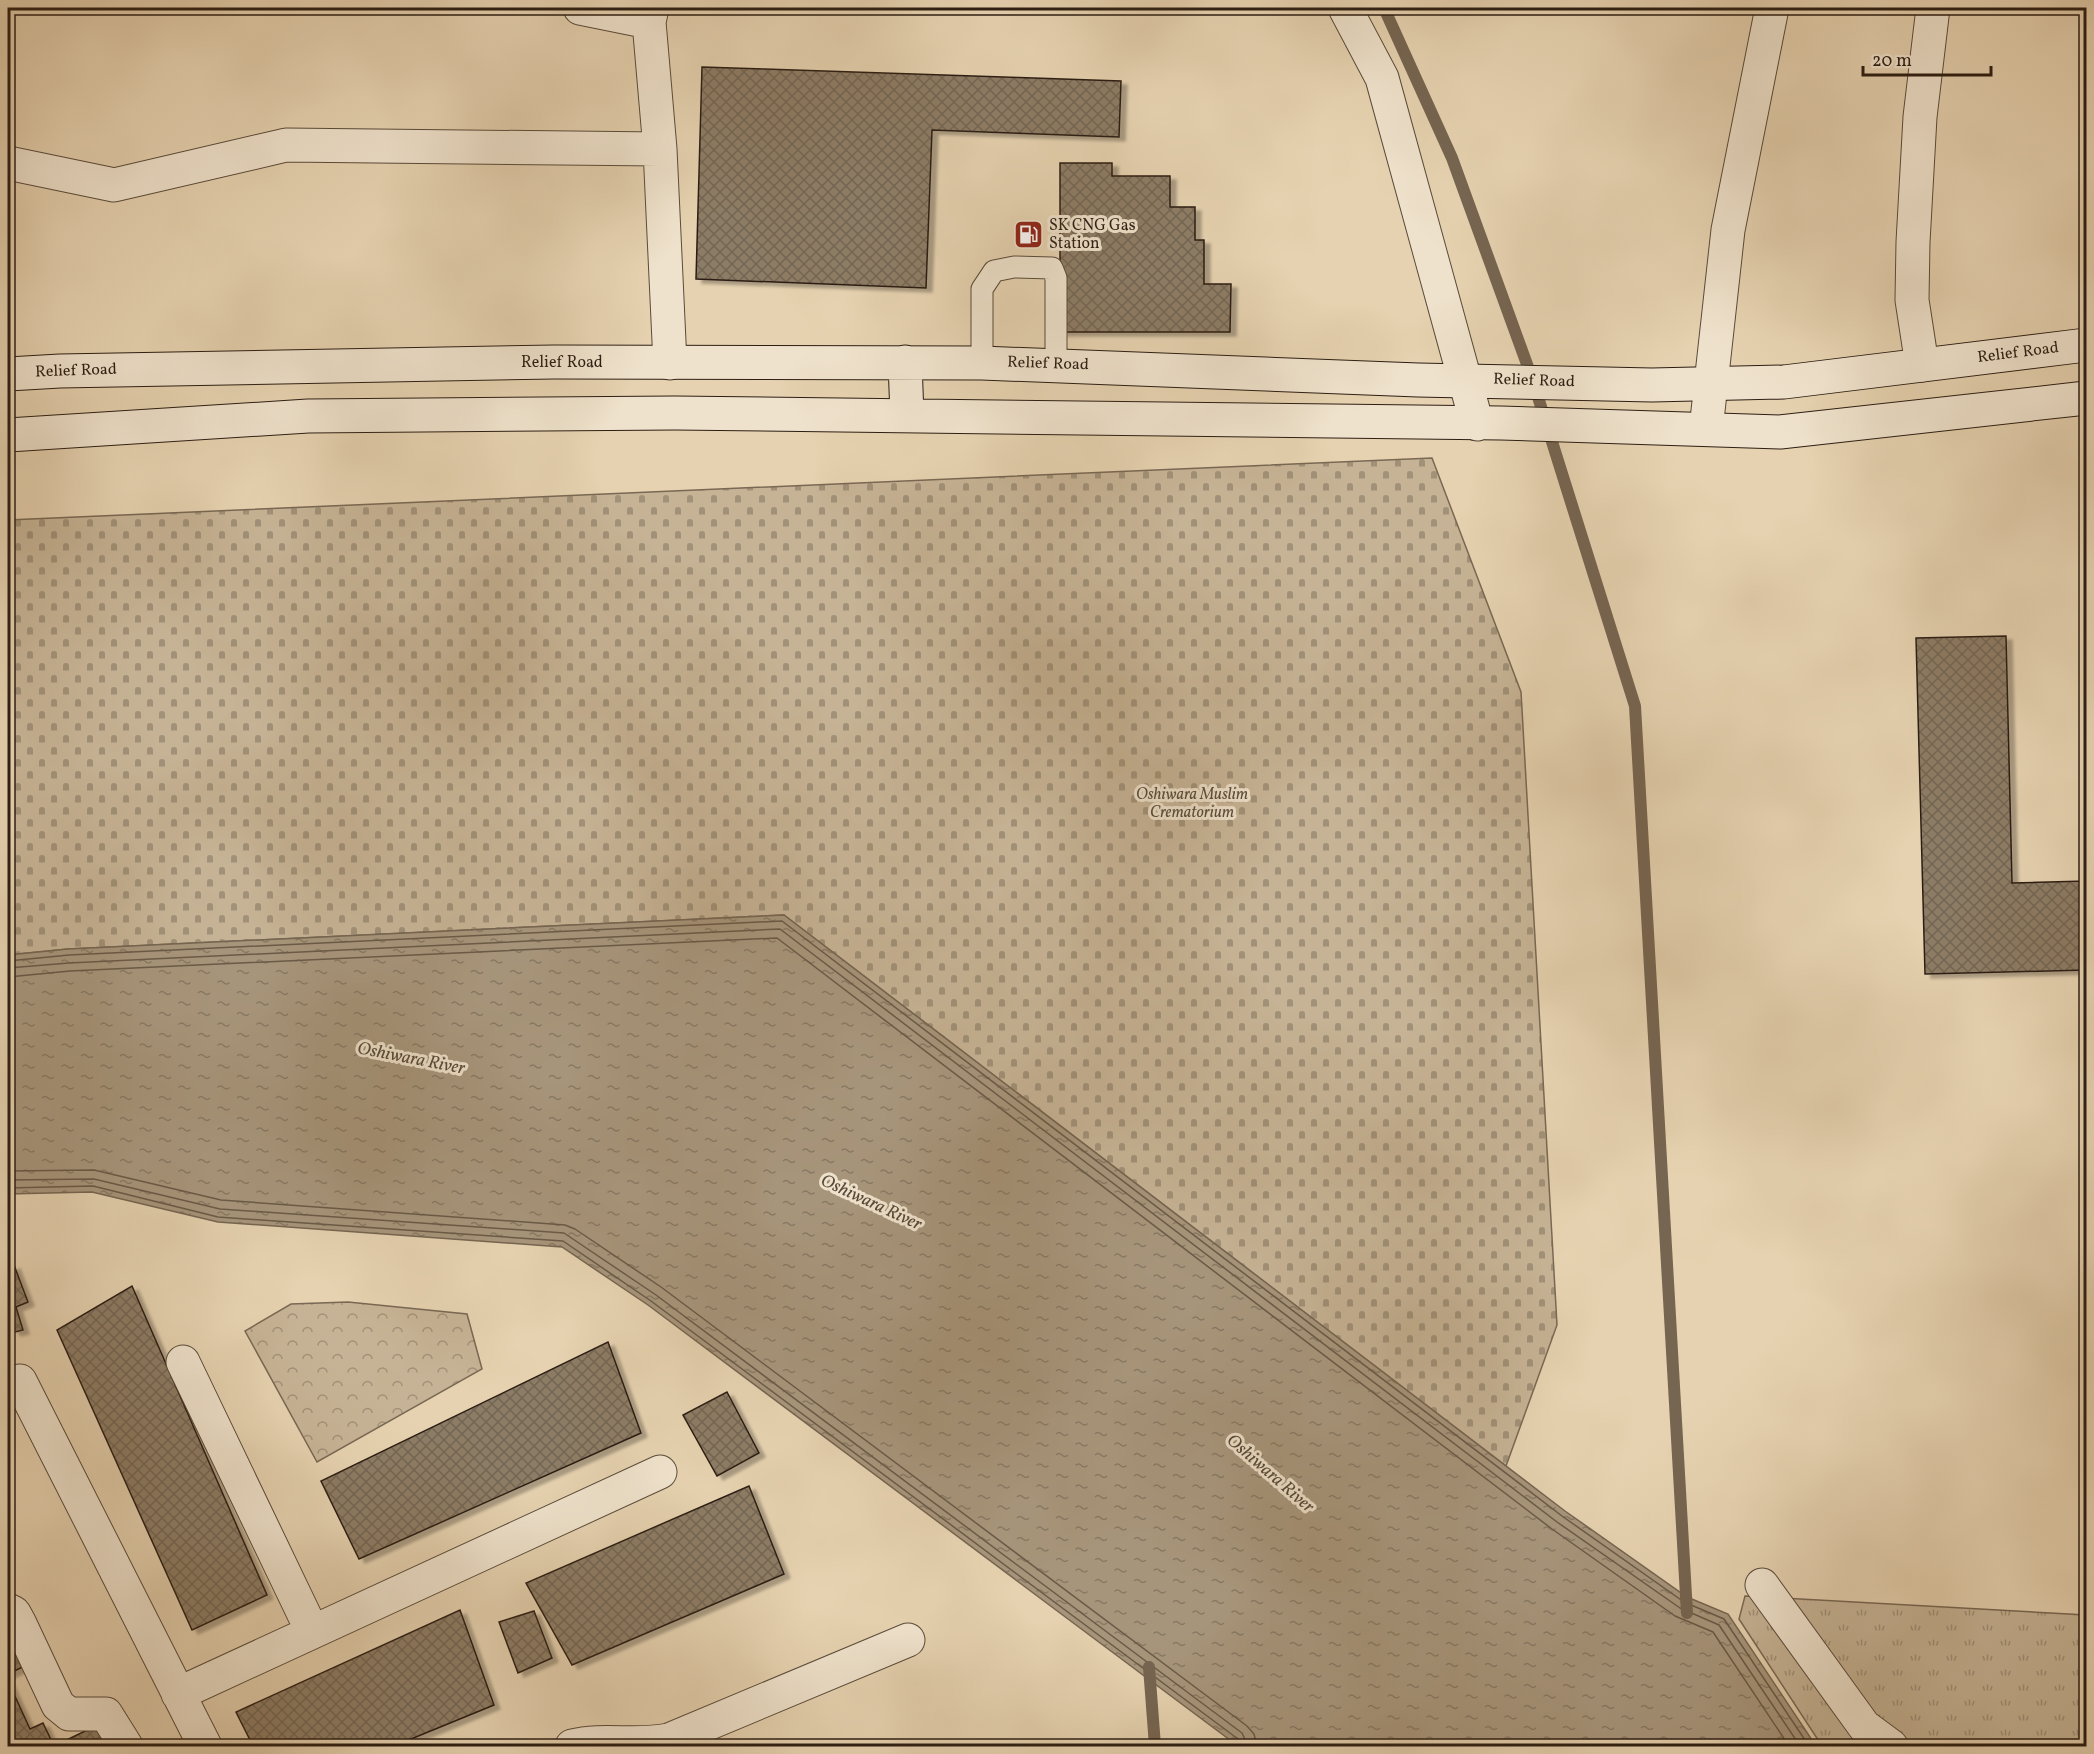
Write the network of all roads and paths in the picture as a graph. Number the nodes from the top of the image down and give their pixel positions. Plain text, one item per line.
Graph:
1 (580, 8) edge
2 (1345, 8) edge
3 (1772, 8) edge
4 (1933, 8) edge
5 (651, 15) edge
6 (660, 149) junction
7 (8, 163) edge
8 (2086, 345) edge
9 (906, 362) junction
10 (670, 363) junction
11 (982, 363) junction
12 (1056, 364) junction
13 (1922, 365) junction
14 (8, 374) edge
15 (1479, 380) junction
16 (1711, 384) junction
17 (2086, 398) edge
18 (907, 416) junction
19 (1489, 423) junction
20 (1706, 429) junction
21 (8, 435) edge
22 (183, 1362) dead end
23 (20, 1381) dead end
24 (660, 1472) dead end
25 (1762, 1585) dead end
26 (8, 1610) edge
27 (312, 1631) junction
28 (908, 1640) dead end
29 (178, 1694) junction
30 (126, 1746) edge
31 (205, 1746) edge
32 (572, 1746) edge
33 (1891, 1746) edge

1 - 5 street
2 - 15 street
3 - 16 street
4 - 13 street
5 - 6 street
6 - 7 street
6 - 10 street
8 - 13 street, Relief Road
9 - 10 street, Relief Road
9 - 11 street, Relief Road
9 - 18 street
10 - 14 street, Relief Road
11 - 12 street, Relief Road
11 - 12 lane
12 - 15 street, Relief Road
13 - 16 street, Relief Road
15 - 16 street, Relief Road
15 - 19 street
16 - 20 street
17 - 20 street
18 - 19 street
18 - 21 street
19 - 20 street
22 - 27 street
23 - 29 street
24 - 27 street
25 - 33 street
26 - 30 street
27 - 29 street
28 - 32 street
29 - 31 street

